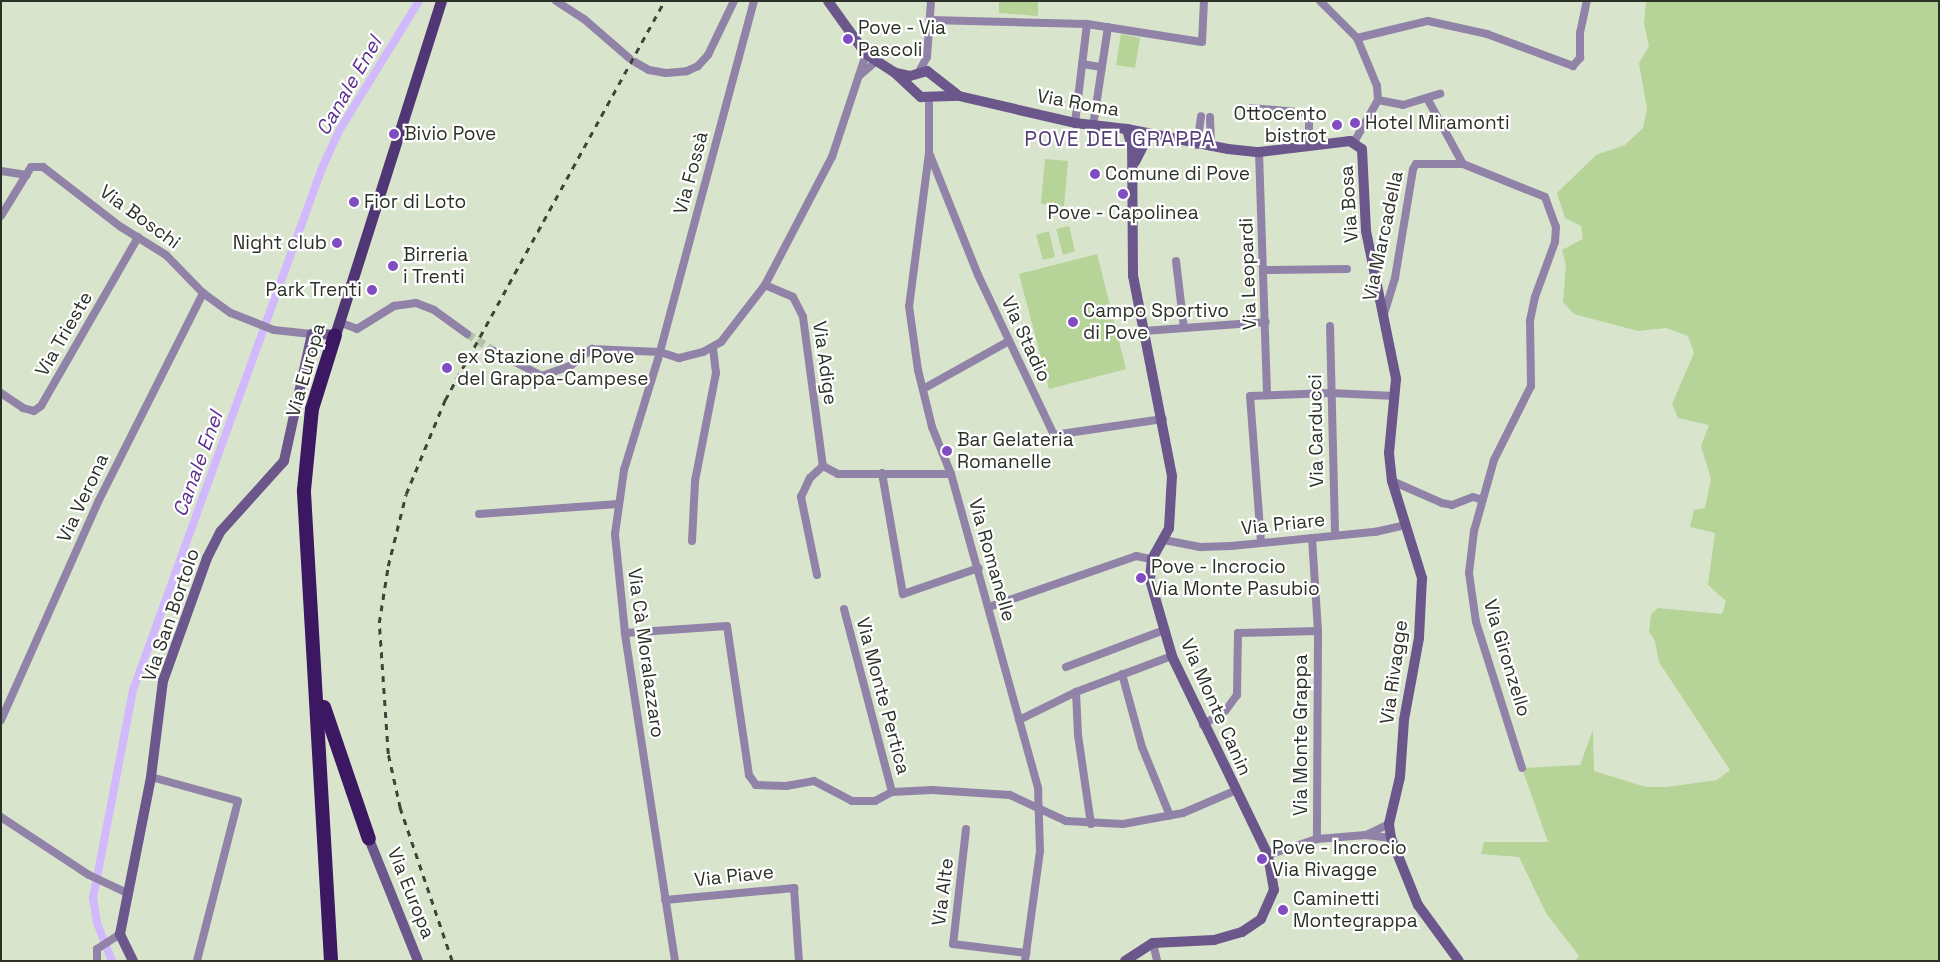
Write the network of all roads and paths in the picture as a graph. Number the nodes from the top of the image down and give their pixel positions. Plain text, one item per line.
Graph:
1 (441, 1) edge
2 (556, 1) edge
3 (734, 1) edge
4 (750, 1) edge
5 (754, 1) edge
6 (828, 1) edge
7 (931, 1) edge
8 (1204, 1) edge
9 (1320, 1) edge
10 (1587, 1) edge
11 (930, 20) junction
12 (1087, 24) junction
13 (1108, 27) junction
14 (1357, 38) junction
15 (742, 47) junction
16 (866, 54) junction
17 (927, 56) junction
18 (876, 61) junction
19 (1082, 64) junction
20 (1102, 67) junction
21 (894, 72) junction
22 (917, 73) junction
23 (934, 76) junction
24 (858, 77) junction
25 (915, 93) junction
26 (1440, 94) dead end
27 (931, 95) junction
28 (959, 96) junction
29 (1427, 98) junction
30 (1378, 100) junction
31 (1251, 108) dead end
32 (927, 109) junction
33 (1200, 116) dead end
34 (1210, 117) dead end
35 (1075, 123) junction
36 (1093, 126) junction
37 (1127, 129) junction
38 (1149, 134) junction
39 (1354, 142) junction
40 (1197, 144) junction
41 (1211, 147) junction
42 (1310, 147) junction
43 (1259, 152) junction
44 (929, 153) junction
45 (1449, 164) joint
46 (1463, 164) junction
47 (1133, 168) junction
48 (1, 171) edge
49 (27, 175) junction
50 (1, 216) edge
51 (138, 237) junction
52 (1176, 261) dead end
53 (1347, 269) dead end
54 (1264, 270) junction
55 (765, 285) junction
56 (203, 293) junction
57 (1384, 314) junction
58 (339, 322) junction
59 (1266, 322) junction
60 (1330, 326) dead end
61 (1184, 328) junction
62 (1144, 331) junction
63 (312, 334) junction
64 (467, 334) tunnel mouth
65 (334, 335) junction
66 (1009, 341) junction
67 (713, 348) junction
68 (494, 351) tunnel mouth
69 (660, 352) junction
70 (922, 389) junction
71 (1330, 393) junction
72 (1, 394) edge
73 (1267, 395) junction
74 (1395, 396) junction
75 (1163, 420) junction
76 (823, 466) junction
77 (882, 473) junction
78 (951, 474) junction
79 (1392, 481) junction
80 (1483, 500) junction
81 (618, 504) junction
82 (479, 514) dead end
83 (1405, 525) junction
84 (1335, 536) junction
85 (1312, 538) junction
86 (1164, 540) junction
87 (692, 541) dead end
88 (1261, 542) junction
89 (1152, 559) junction
90 (979, 568) junction
91 (817, 575) dead end
92 (989, 607) junction
93 (844, 609) dead end
94 (1164, 630) junction
95 (1318, 631) junction
96 (625, 633) junction
97 (1172, 656) junction
98 (1066, 667) dead end
99 (1122, 674) junction
100 (316, 675) junction
101 (1076, 692) junction
102 (1, 720) edge
103 (1019, 720) junction
104 (1203, 724) junction
105 (1522, 768) dead end
106 (151, 777) junction
107 (1234, 791) junction
108 (892, 792) junction
109 (1038, 806) junction
110 (1170, 816) junction
111 (1, 817) edge
112 (1091, 824) junction
113 (1389, 824) junction
114 (966, 829) dead end
115 (1366, 835) junction
116 (1391, 838) junction
117 (369, 839) joint
118 (1317, 839) junction
119 (1268, 856) junction
120 (127, 893) junction
121 (665, 900) junction
122 (120, 934) junction
123 (1153, 943) junction
124 (1026, 957) edge
125 (332, 958) edge
126 (97, 961) edge
127 (133, 961) edge
128 (197, 961) edge
129 (418, 961) edge
130 (675, 961) edge
131 (798, 961) edge
132 (1124, 961) edge
133 (1157, 961) edge
134 (1459, 961) edge

1 - 58 main road, Via Europa
2 - 3 street
4 - 15 street
5 - 15 street, Via Fossà
6 - 16 street
7 - 11 street
8 - 13 street
9 - 14 street
10 - 14 street
11 - 12 street
11 - 17 street
12 - 13 street
12 - 19 street
13 - 20 street
14 - 30 street
15 - 69 street, Via Fossà
16 - 18 street
16 - 24 street
17 - 22 street
17 - 23 street
18 - 21 street
18 - 24 street
19 - 20 street
19 - 35 street
20 - 36 street
21 - 22 street
21 - 25 street
22 - 23 street
22 - 25 street
23 - 27 street
23 - 28 street, Via Roma
24 - 55 street
25 - 27 street, Via Roma
25 - 32 street
26 - 29 street
27 - 28 street, Via Roma
27 - 32 street, Via Romanelle
28 - 35 street, Via Roma
29 - 30 street
29 - 46 street
30 - 39 street, Via Bosa
31 - 42 street
32 - 44 street, Via Romanelle
33 - 40 street
34 - 41 street
35 - 36 street, Via Roma
36 - 37 street, Via Roma
37 - 38 street, Via Roma
37 - 47 street
38 - 40 street, Via Roma
38 - 47 street
39 - 42 street, Via Roma
39 - 57 street, Via Bosa
40 - 41 street, Via Roma
41 - 43 street, Via Roma
42 - 43 street, Via Roma
43 - 54 street, Via Leopardi
44 - 66 street, Via Stadio
44 - 70 street, Via Romanelle
45 - 46 street, Via Gironzello
45 - 57 street, Via Marcadella
46 - 80 street, Via Gironzello
47 - 62 street
48 - 49 street
49 - 50 street
49 - 51 street, Via Boschi
51 - 56 street, Via Boschi
51 - 72 street, Via Trieste
52 - 61 street
53 - 54 street
54 - 59 street, Via Leopardi
55 - 67 street
55 - 76 street, Via Adige
56 - 63 street, Via Boschi
56 - 102 street, Via Verona
57 - 74 street, Via Marcadella
58 - 64 street
58 - 65 main road, Via Europa
59 - 61 street
59 - 73 street, Via Leopardi
60 - 71 street, Via Carducci
61 - 62 street
62 - 75 street
63 - 65 street, Via Boschi
63 - 106 street, Via San Bortolo
65 - 100 highway, Via Europa
66 - 70 street
66 - 75 street, Via Stadio
67 - 69 street
67 - 87 street
68 - 69 street
69 - 81 street, Via Cà Moralazzaro
70 - 78 street, Via Romanelle
71 - 73 street
71 - 74 street
71 - 84 street, Via Carducci
73 - 88 street
74 - 79 street, Via Marcadella
75 - 86 street
76 - 77 street
76 - 91 street
77 - 78 street
77 - 90 street
78 - 90 street, Via Romanelle
79 - 80 street
79 - 83 street, Via Marcadella
80 - 105 street, Via Gironzello
81 - 82 street
81 - 96 street, Via Cà Moralazzaro
83 - 84 street, Via Priare
83 - 113 street, Via Rivagge
84 - 85 street, Via Priare
85 - 88 street, Via Priare
85 - 95 street, Via Monte Grappa
86 - 88 street, Via Priare
86 - 89 street
89 - 92 street
89 - 94 street, Via Monte Canin
90 - 92 street, Via Romanelle
92 - 103 street, Via Romanelle
93 - 108 street, Via Monte Pertica
94 - 97 street, Via Monte Canin
94 - 98 street
95 - 104 street, Via Monte Grappa
95 - 118 street, Via Monte Grappa
96 - 108 street
96 - 121 street, Via Cà Moralazzaro
97 - 99 street
97 - 104 street, Via Monte Canin
99 - 101 street
99 - 110 street
100 - 117 highway
100 - 125 highway
101 - 103 street
101 - 112 street
103 - 109 street, Via Romanelle
104 - 107 street, Via Monte Canin
106 - 120 street, Via San Bortolo
106 - 128 street
107 - 110 street
107 - 119 street, Via Monte Canin
108 - 109 street
109 - 112 street
109 - 124 street, Via Romanelle
110 - 112 street
111 - 120 street
113 - 115 street
113 - 116 street, Via Rivagge
114 - 124 street, Via Alte
115 - 116 street
115 - 118 street
116 - 134 street, Via Rivagge
117 - 129 street, Via Europa
118 - 119 street
119 - 123 street, Via Monte Canin
120 - 122 street, Via San Bortolo
121 - 130 street, Via Cà Moralazzaro
121 - 131 street, Via Piave
122 - 126 street
122 - 127 street
123 - 132 street
123 - 133 street

